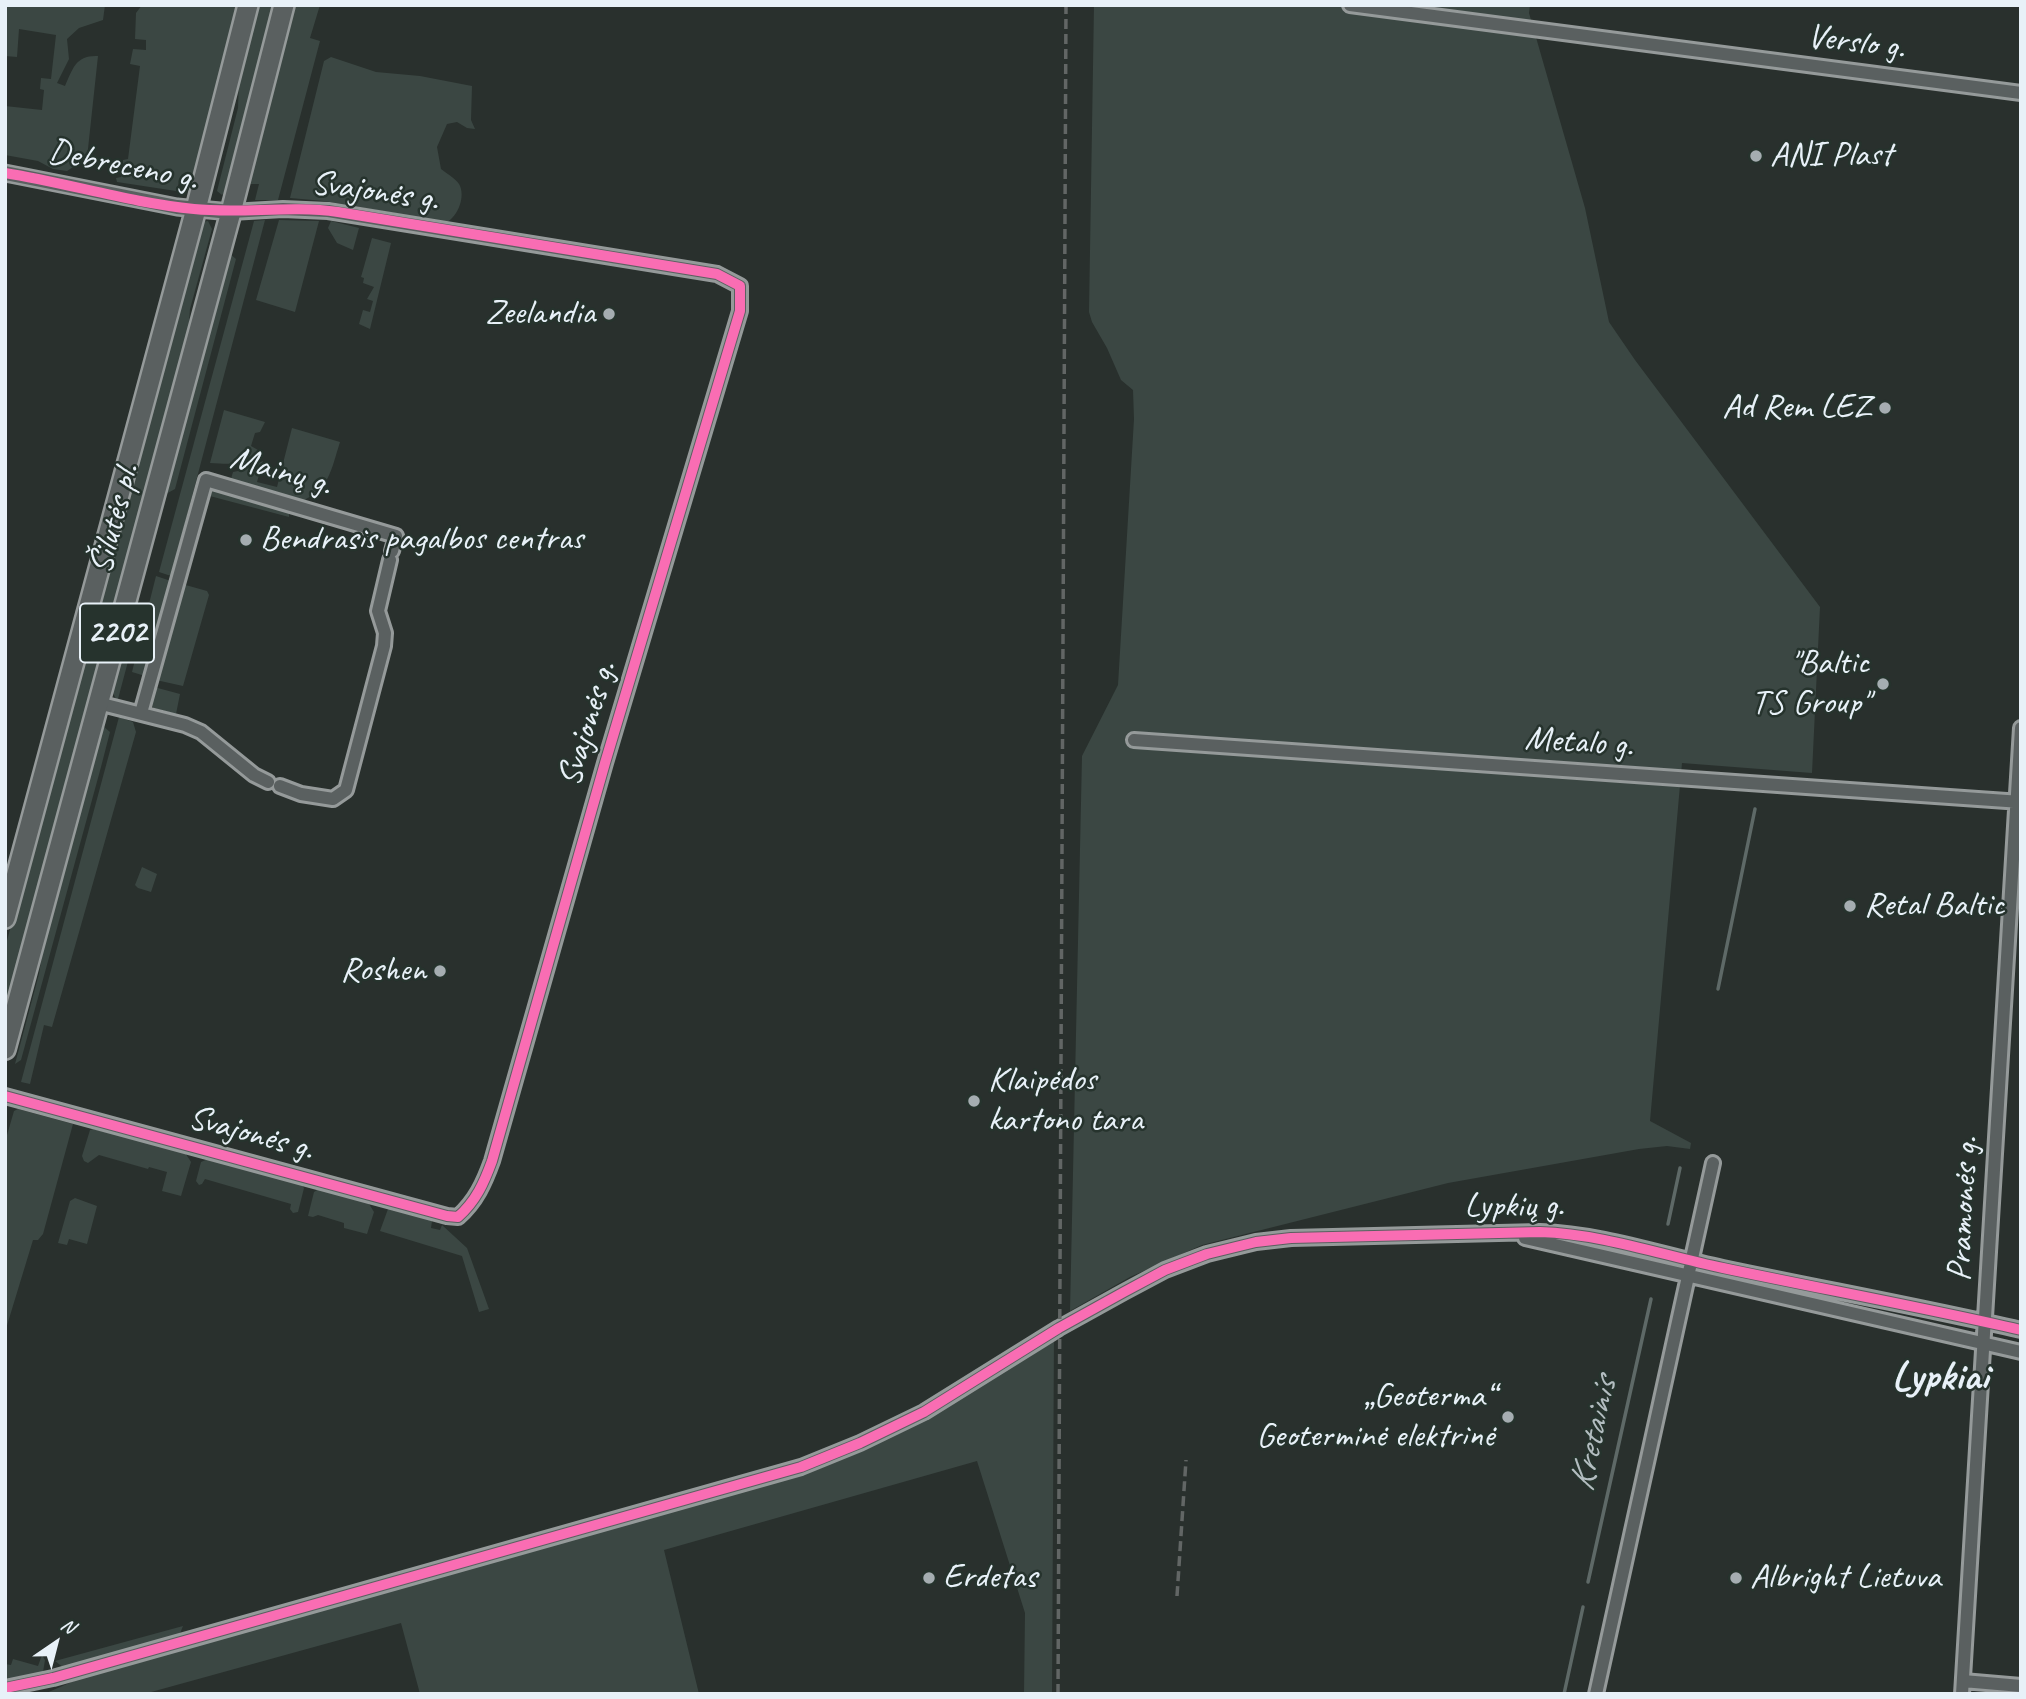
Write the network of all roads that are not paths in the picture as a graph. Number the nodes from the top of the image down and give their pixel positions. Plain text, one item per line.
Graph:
1 (248, 5) edge
2 (284, 5) edge
3 (1350, 5) edge
4 (2021, 93) edge
5 (5, 173) edge
6 (196, 209) junction
7 (231, 212) junction
8 (98, 703) junction
9 (141, 713) junction
10 (2021, 727) edge
11 (1134, 740) dead end
12 (2018, 802) edge
13 (5, 918) edge
14 (5, 1049) edge
15 (5, 1096) edge
16 (1713, 1163) dead end
17 (1493, 1234) junction
18 (1693, 1260) junction
19 (1689, 1276) junction
20 (1985, 1322) junction
21 (2021, 1330) edge
22 (1983, 1343) junction
23 (2021, 1352) edge
24 (53, 1678) junction
25 (2021, 1686) edge
26 (5, 1688) edge
27 (1963, 1688) edge
28 (25, 1694) edge
29 (1596, 1694) edge

1 - 6 main road, Šilutės pl. / 2202
2 - 7 main road, Šilutės pl. / 2202
3 - 4 street, Verslo g.
5 - 6 street, Debreceno g.
6 - 7 street, Debreceno g.
6 - 13 main road, Šilutės pl. / 2202
7 - 8 main road, Šilutės pl. / 2202
7 - 15 street, Svajonės g.
8 - 9 street, Mainų g.
8 - 14 main road, Šilutės pl. / 2202
9 - 9 street, Mainų g.
10 - 12 street, Pramonės g.
11 - 12 street, Metalo g.
12 - 20 street, Pramonės g.
16 - 18 street
17 - 18 street, Lypkių g.
17 - 19 street, Lypkių g.
17 - 24 street, Lypkių g.
18 - 19 street
18 - 20 street, Lypkių g.
19 - 22 street, Lypkių g.
19 - 29 street
20 - 21 street, Lypkių g.
20 - 22 street, Pramonės g.
22 - 23 street, Lypkių g.
22 - 27 street, Pramonės g.
24 - 26 street
24 - 28 street
25 - 27 street

